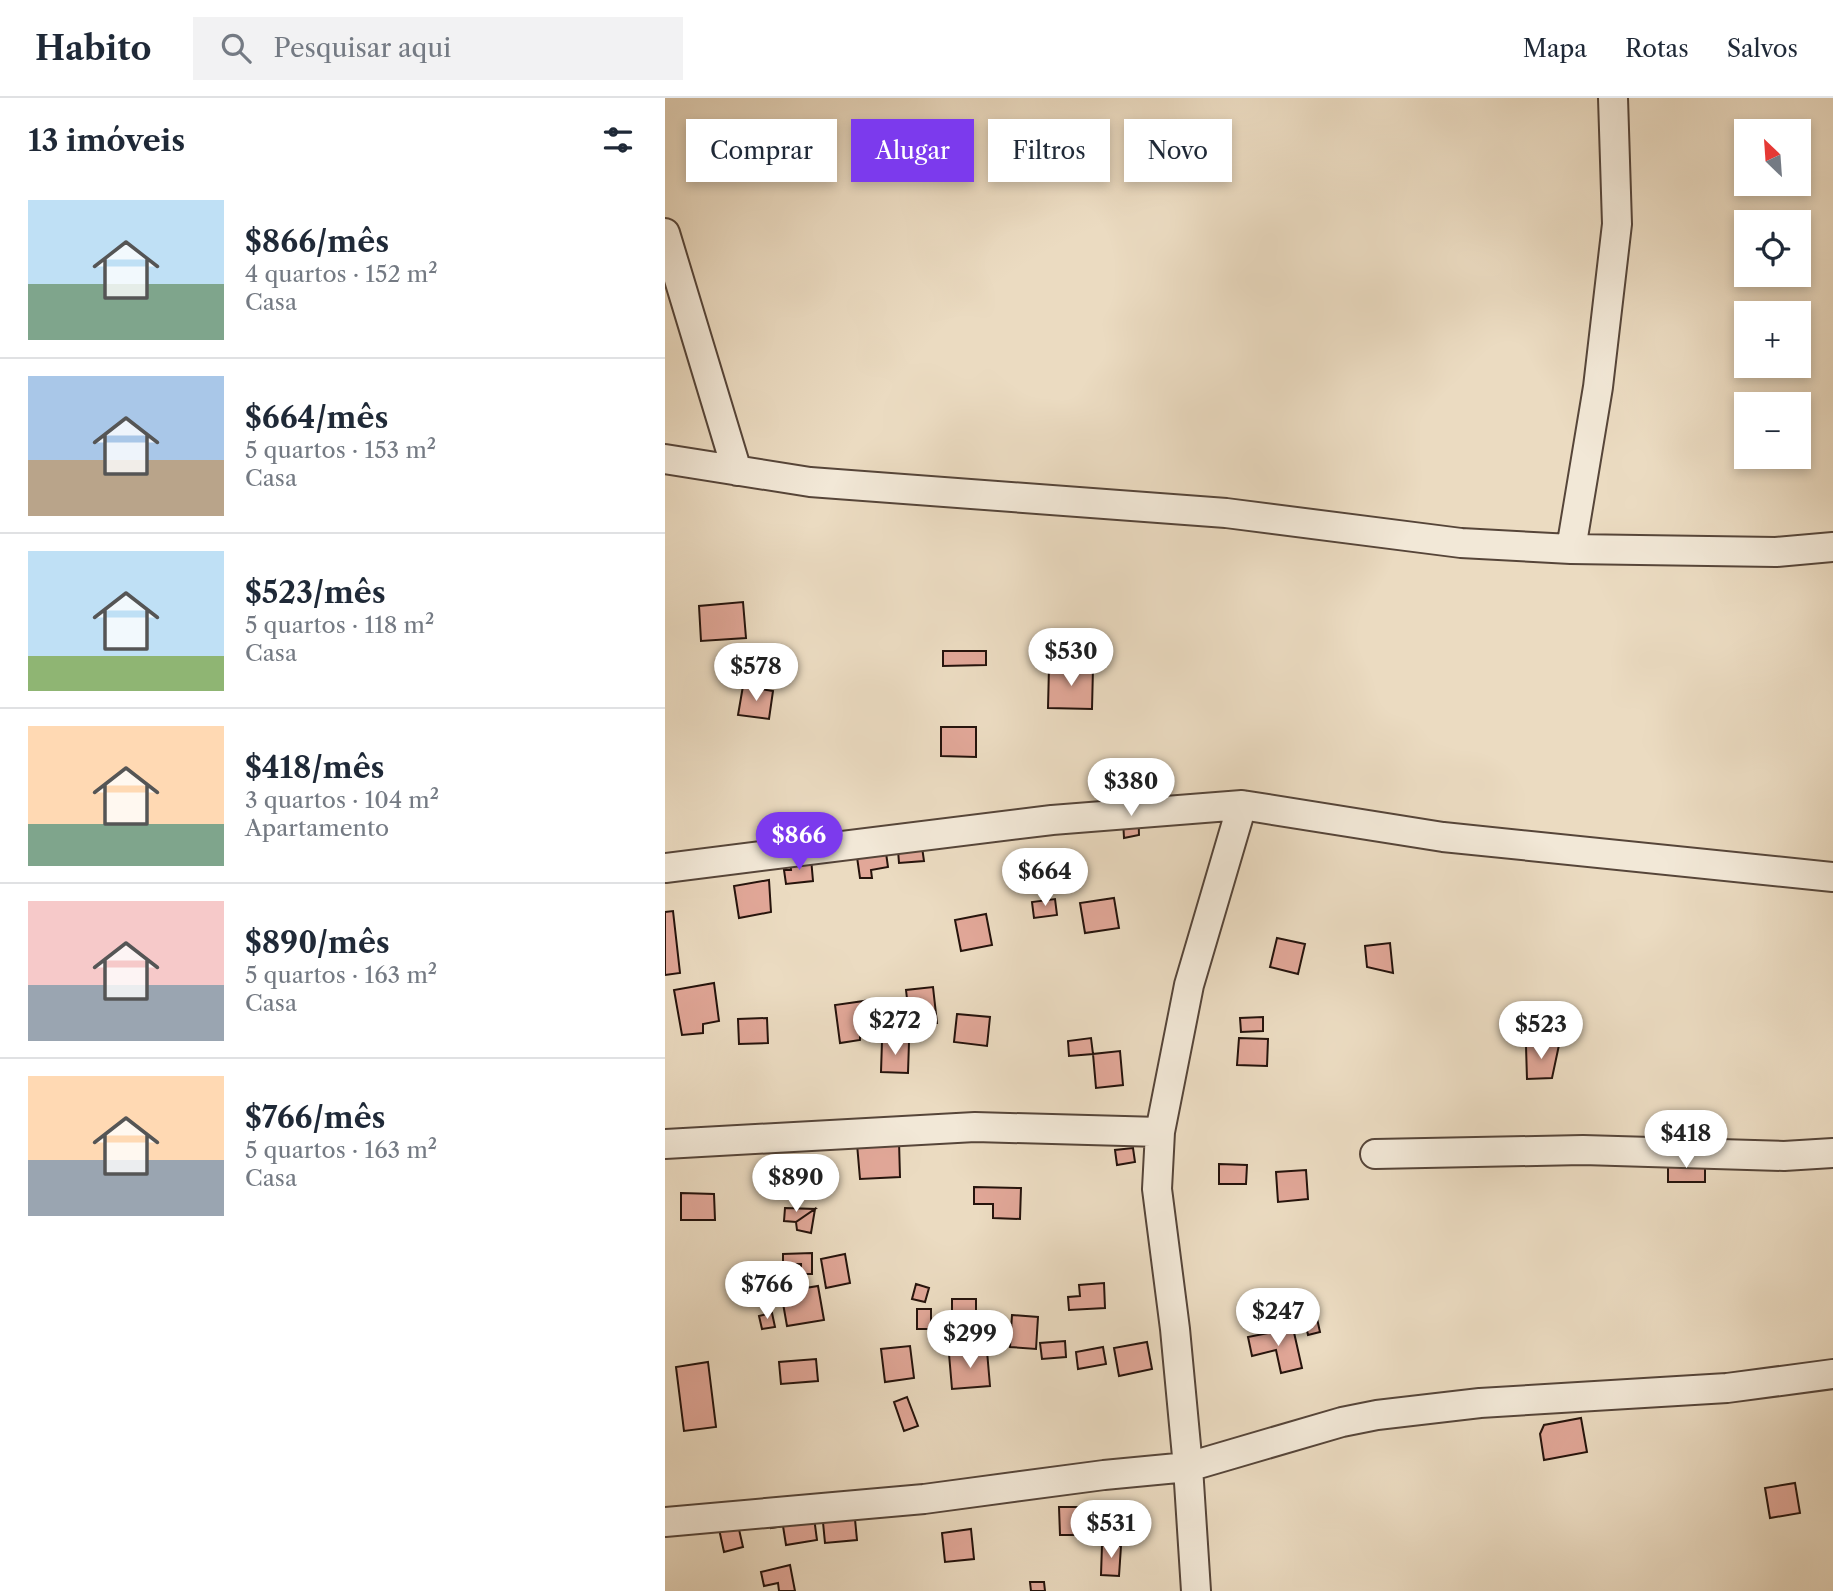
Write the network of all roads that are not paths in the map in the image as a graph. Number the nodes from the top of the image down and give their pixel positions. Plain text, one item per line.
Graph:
1 (1613, 98) edge
2 (665, 233) edge
3 (665, 459) edge
4 (737, 471) junction
5 (1833, 547) edge
6 (1571, 550) junction
7 (1241, 805) junction
8 (665, 868) edge
9 (1833, 877) edge
10 (1160, 1132) junction
11 (665, 1144) edge
12 (1833, 1153) edge
13 (1375, 1154) dead end
14 (1833, 1374) edge
15 (1188, 1467) junction
16 (665, 1522) edge
17 (1196, 1591) edge

1 - 6 street
2 - 4 street
3 - 4 street
4 - 6 street
5 - 6 street
7 - 8 street
7 - 9 street
7 - 10 street
10 - 11 street
10 - 15 street
12 - 13 street
14 - 15 street
15 - 16 street
15 - 17 street

